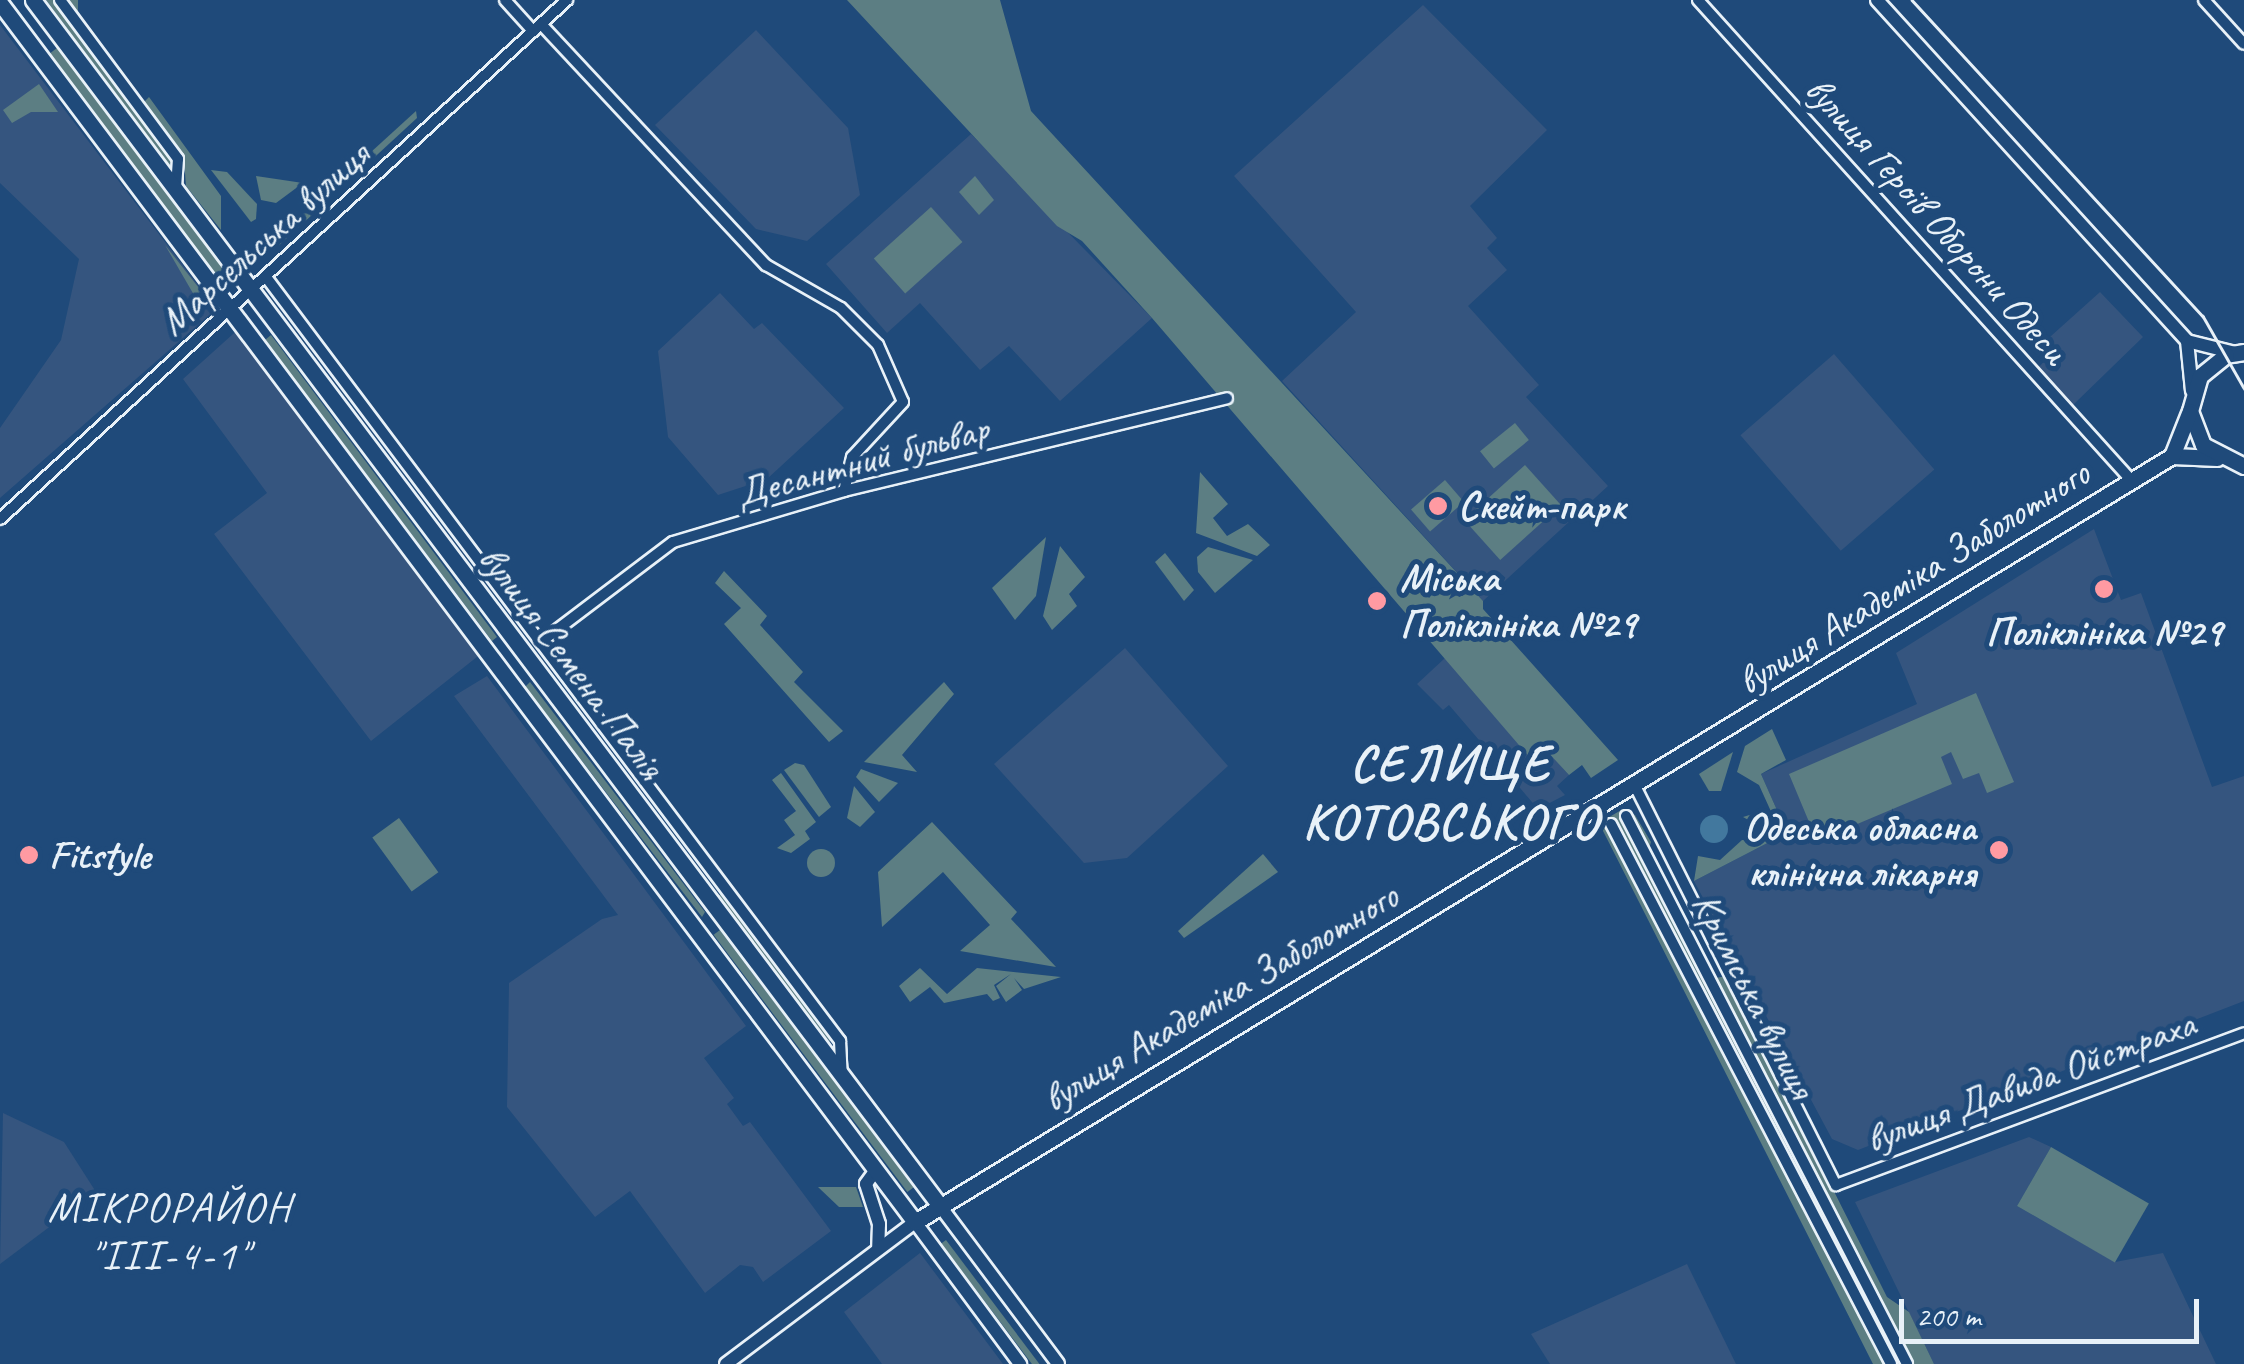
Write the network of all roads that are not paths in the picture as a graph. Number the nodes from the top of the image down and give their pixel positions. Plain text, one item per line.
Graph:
1 (33, 0) edge
2 (60, 0) edge
3 (505, 0) edge
4 (567, 0) edge
5 (1698, 0) edge
6 (1876, 0) edge
7 (2204, 0) edge
8 (0, 4) edge
9 (537, 28) junction
10 (60, 36) junction
11 (2244, 44) edge
12 (37, 53) junction
13 (176, 188) junction
14 (266, 277) junction
15 (251, 291) junction
16 (230, 310) junction
17 (2187, 341) junction
18 (2239, 352) edge
19 (2192, 391) junction
20 (1226, 398) dead end
21 (2190, 411) junction
22 (2172, 456) junction
23 (2216, 458) junction
24 (2240, 467) edge
25 (2132, 481) junction
26 (844, 492) junction
27 (0, 519) edge
28 (510, 636) junction
29 (542, 641) junction
30 (490, 653) junction
31 (1635, 786) junction
32 (1626, 816) dead end
33 (1612, 824) dead end
34 (724, 914) junction
35 (701, 932) junction
36 (2244, 1033) edge
37 (842, 1074) junction
38 (876, 1170) junction
39 (1836, 1185) joint
40 (940, 1206) junction
41 (915, 1222) junction
42 (878, 1249) junction
43 (726, 1364) edge
44 (1020, 1364) edge
45 (1058, 1364) edge
46 (1890, 1364) edge
47 (1907, 1364) edge

1 - 10 highway, вулиця Семена Палія
2 - 13 street
3 - 9 street
4 - 9 street, Марсельська вулиця
5 - 25 street, вулиця Героїв Оборони Одеси
6 - 17 main road
7 - 11 street
8 - 12 highway, вулиця Семена Палія
9 - 14 street, Марсельська вулиця
9 - 26 street
10 - 12 highway
10 - 13 highway, вулиця Семена Палія
12 - 16 highway, вулиця Семена Палія
13 - 15 highway, вулиця Семена Палія
14 - 15 street, Марсельська вулиця
14 - 29 street
15 - 16 street, Марсельська вулиця
15 - 28 highway, вулиця Семена Палія
16 - 27 street, Марсельська вулиця
16 - 30 highway, вулиця Семена Палія
17 - 18 main road
17 - 19 main road
18 - 19 highway
19 - 21 highway
20 - 26 street, Десантний бульвар
21 - 22 highway
21 - 23 highway
22 - 23 highway
22 - 25 highway, вулиця Академіка Заболотного
23 - 24 highway
25 - 31 highway, вулиця Академіка Заболотного
26 - 29 street, Десантний бульвар
28 - 30 highway
28 - 34 highway, вулиця Семена Палія
29 - 37 street
30 - 35 highway, вулиця Семена Палія
31 - 39 street, Кримська вулиця
31 - 40 highway, вулиця Академіка Заболотного
32 - 47 street, Кримська вулиця
33 - 46 street, Кримська вулиця
34 - 35 highway
34 - 37 highway, вулиця Семена Палія
35 - 38 highway, вулиця Семена Палія
36 - 39 street, вулиця Давида Ойстраха
37 - 40 highway, вулиця Семена Палія
38 - 41 highway, вулиця Семена Палія
38 - 42 main road
40 - 41 highway, вулиця Академіка Заболотного
40 - 45 main road, вулиця Семена Палія
41 - 42 main road, вулиця Академіка Заболотного
41 - 44 main road, вулиця Семена Палія
42 - 43 main road, вулиця Академіка Заболотного

